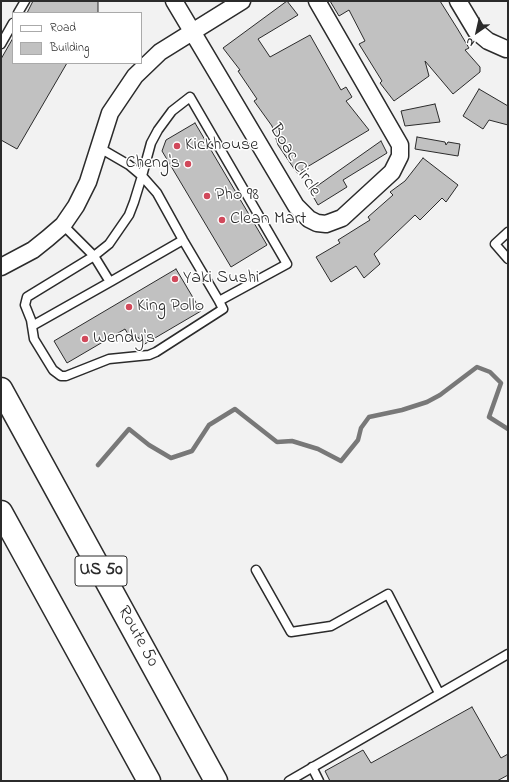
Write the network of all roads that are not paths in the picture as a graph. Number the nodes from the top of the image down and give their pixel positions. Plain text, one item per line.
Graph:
1 (25, 1) edge
2 (174, 1) edge
3 (242, 1) edge
4 (317, 1) edge
5 (458, 1) edge
6 (19, 12) edge
7 (12, 25) edge
8 (192, 31) junction
9 (1, 44) edge
10 (506, 48) dead end
11 (98, 147) junction
12 (142, 176) junction
13 (63, 225) junction
14 (508, 232) edge
15 (183, 240) junction
16 (94, 256) junction
17 (508, 259) edge
18 (1, 267) edge
19 (110, 282) junction
20 (221, 305) junction
21 (32, 326) junction
22 (1, 389) edge
23 (1, 512) edge
24 (256, 570) dead end
25 (508, 654) edge
26 (439, 694) junction
27 (312, 767) junction
28 (149, 781) edge
29 (216, 781) edge
30 (289, 781) edge
31 (319, 781) edge

1 - 6 lane
2 - 8 street, Boac Circle
3 - 8 street
4 - 8 street, Boac Circle
5 - 10 street
7 - 9 lane
8 - 11 street
11 - 12 lane
11 - 13 street
12 - 15 lane
12 - 16 lane
12 - 20 lane
13 - 16 lane
13 - 18 street
14 - 17 lane
15 - 19 lane
15 - 20 lane
16 - 19 lane
16 - 21 lane
19 - 21 lane
20 - 21 lane
22 - 29 highway, Route 50 / US 50
23 - 28 highway
24 - 26 lane
25 - 26 lane
26 - 27 lane
27 - 30 lane
27 - 31 lane

